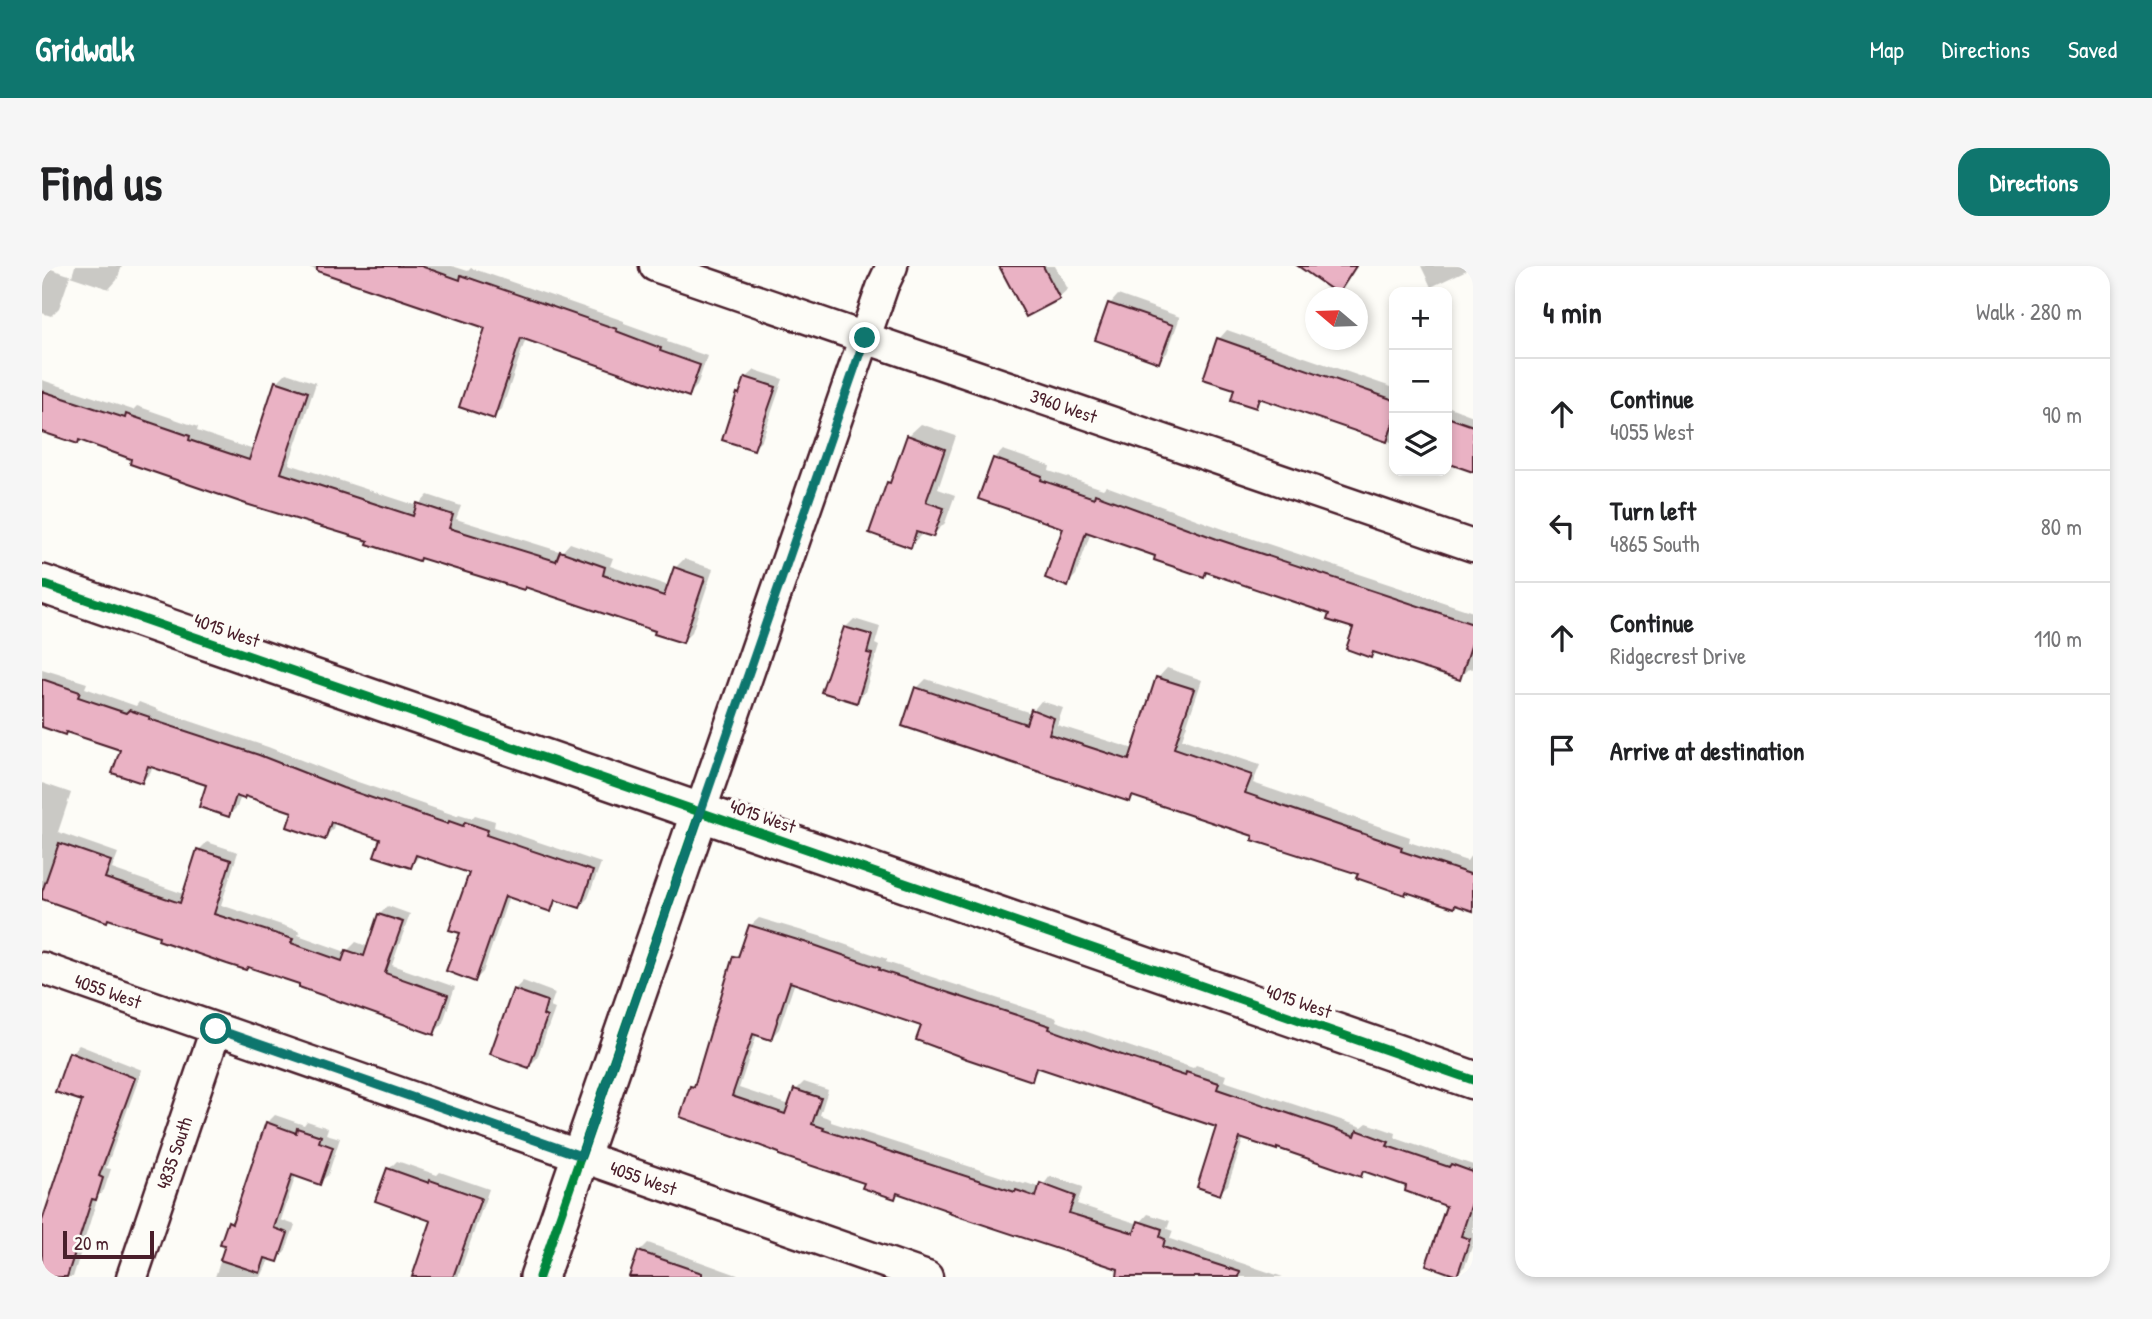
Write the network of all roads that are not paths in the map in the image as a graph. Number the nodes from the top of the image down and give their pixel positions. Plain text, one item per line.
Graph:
1 (655, 266) edge
2 (892, 266) edge
3 (865, 338) junction
4 (1473, 546) edge
5 (42, 584) edge
6 (700, 812) junction
7 (42, 968) edge
8 (216, 1029) junction
9 (1473, 1080) edge
10 (581, 1156) junction
11 (132, 1277) edge
12 (539, 1277) edge
13 (927, 1277) edge

1 - 3 street, 3960 West
2 - 3 street
3 - 4 street, 3960 West
3 - 6 street
5 - 6 street, 4015 West
6 - 9 street, 4015 West
6 - 10 street
7 - 8 street, 4055 West
8 - 10 street, 4055 West
8 - 11 street, 4835 South
10 - 12 street
10 - 13 street, 4055 West

